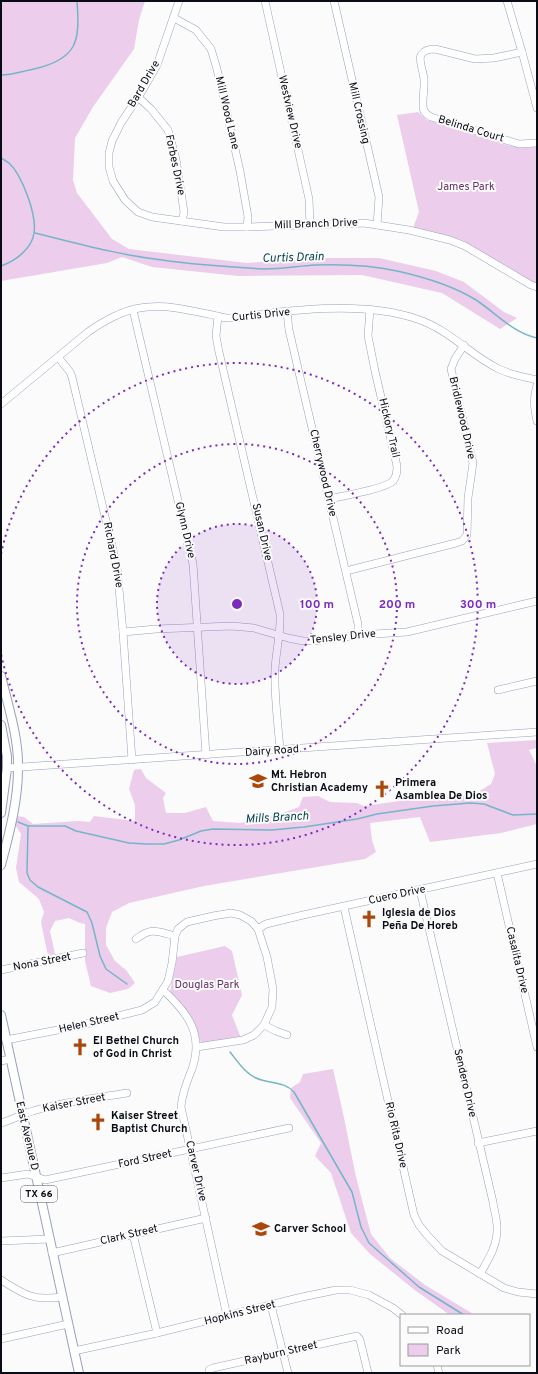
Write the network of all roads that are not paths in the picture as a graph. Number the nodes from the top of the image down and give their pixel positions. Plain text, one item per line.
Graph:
1 (179, 1) edge
2 (265, 1) edge
3 (334, 1) edge
4 (507, 1) edge
5 (174, 18) junction
6 (522, 52) junction
7 (138, 97) junction
8 (537, 108) edge
9 (537, 143) edge
10 (109, 166) joint
11 (182, 221) junction
12 (310, 224) junction
13 (376, 224) junction
14 (248, 227) junction
15 (537, 287) edge
16 (370, 309) junction
17 (133, 310) junction
18 (287, 312) junction
19 (218, 316) junction
20 (464, 345) junction
21 (58, 357) junction
22 (537, 380) edge
23 (537, 385) edge
24 (1, 404) edge
25 (537, 421) edge
26 (329, 499) junction
27 (346, 572) junction
28 (537, 601) edge
29 (198, 627) junction
30 (123, 632) junction
31 (358, 634) junction
32 (279, 636) junction
33 (1, 676) edge
34 (537, 681) edge
35 (498, 690) dead end
36 (1, 725) edge
37 (537, 732) edge
38 (280, 750) junction
39 (206, 755) junction
40 (132, 760) junction
41 (7, 768) junction
42 (18, 768) junction
43 (1, 813) edge
44 (3, 852) edge
45 (537, 864) edge
46 (1, 865) edge
47 (497, 873) junction
48 (420, 890) junction
49 (344, 907) junction
50 (258, 928) junction
51 (175, 936) junction
52 (136, 939) dead end
53 (83, 953) dead end
54 (1, 970) edge
55 (163, 990) junction
56 (1, 1015) edge
57 (264, 1025) junction
58 (287, 1035) dead end
59 (6, 1040) junction
60 (197, 1047) junction
61 (537, 1047) edge
62 (10, 1059) junction
63 (1, 1061) edge
64 (127, 1093) dead end
65 (22, 1115) junction
66 (1, 1123) edge
67 (289, 1128) dead end
68 (537, 1131) edge
69 (478, 1143) junction
70 (191, 1149) junction
71 (1, 1178) edge
72 (36, 1178) junction
73 (206, 1218) junction
74 (133, 1234) junction
75 (49, 1239) junction
76 (1, 1241) edge
77 (52, 1253) junction
78 (480, 1274) junction
79 (1, 1280) edge
80 (537, 1294) edge
81 (62, 1298) junction
82 (271, 1305) junction
83 (401, 1314) edge
84 (228, 1316) junction
85 (68, 1324) junction
86 (157, 1333) junction
87 (1, 1338) edge
88 (74, 1351) junction
89 (283, 1352) junction
90 (209, 1372) edge
91 (79, 1373) edge
92 (288, 1373) edge
93 (368, 1373) edge

1 - 5 street, Bard Drive
2 - 12 street, Westview Drive
3 - 13 street, Mill Crossing
4 - 6 street
5 - 7 street, Bard Drive
5 - 14 street, Mill Wood Lane
6 - 8 street
6 - 9 street, Belinda Court
7 - 10 street, Bard Drive
7 - 11 street, Forbes Drive
10 - 11 street, Mill Branch Drive
11 - 14 street, Mill Branch Drive
12 - 13 street, Mill Branch Drive
12 - 14 street, Mill Branch Drive
13 - 15 street, Mill Branch Drive
16 - 18 street, Curtis Drive
16 - 20 street, Curtis Drive
16 - 26 street, Hickory Trail
17 - 19 street, Curtis Drive
17 - 21 street, Curtis Drive
17 - 29 street, Glynn Drive
18 - 19 street, Curtis Drive
18 - 26 street, Cherrywood Drive
19 - 32 street, Susan Drive
20 - 22 street, Curtis Drive
20 - 27 street, Bridlewood Drive
21 - 24 street, Curtis Drive
21 - 30 street, Richard Drive
23 - 25 street
26 - 27 street, Cherrywood Drive
27 - 31 street, Cherrywood Drive
28 - 31 street, Tensley Drive
29 - 30 street, Tensley Drive
29 - 32 street, Tensley Drive
29 - 39 street, Glynn Drive
30 - 40 street, Richard Drive
31 - 32 street, Tensley Drive
32 - 38 street, Susan Drive
33 - 42 main road
34 - 35 street
36 - 41 main road
37 - 38 street, Dairy Road
38 - 39 street, Dairy Road
39 - 40 street, Dairy Road
40 - 42 street, Dairy Road
41 - 42 street, Dairy Road
41 - 43 main road
42 - 44 main road
44 - 46 main road
45 - 47 street, Cuero Drive
47 - 48 street, Cuero Drive
47 - 61 street, Casalita Drive
48 - 49 street, Cuero Drive
48 - 69 street, Sendero Drive
49 - 50 street, Cuero Drive
49 - 78 street, Rio Rita Drive
50 - 51 street
50 - 57 street
51 - 52 street
51 - 55 street
53 - 54 street, Nona Street
55 - 59 street, Helen Street
55 - 60 street, Carver Drive
56 - 59 main road, East Avenue D / TX 66
57 - 58 street
57 - 60 street
59 - 62 main road, East Avenue D / TX 66
60 - 70 street, Carver Drive
62 - 63 street
62 - 65 main road, East Avenue D / TX 66
64 - 65 street, Kaiser Street
65 - 66 street, Kaiser Street
65 - 72 main road, East Avenue D / TX 66
67 - 70 street, Ford Street
68 - 69 street
69 - 78 street, Sendero Drive
70 - 72 street, Ford Street
70 - 73 street, Carver Drive
71 - 72 street, Ford Street
72 - 75 main road, East Avenue D / TX 66
73 - 74 street, Clark Street
73 - 84 street, Carver Drive
74 - 77 street, Clark Street
74 - 86 street
75 - 76 street
75 - 77 main road, East Avenue D / TX 66
77 - 81 main road, East Avenue D / TX 66
78 - 80 street, Rio Rita Drive
79 - 81 street
81 - 85 main road, East Avenue D / TX 66
82 - 83 street, Hopkins Street
82 - 84 street, Hopkins Street
82 - 89 street
84 - 86 street, Hopkins Street
85 - 87 street
85 - 88 main road, East Avenue D / TX 66
86 - 88 street, Hopkins Street
88 - 91 main road, East Avenue D / TX 66
89 - 90 street, Rayburn Street
89 - 92 street
89 - 93 street, Rayburn Street

